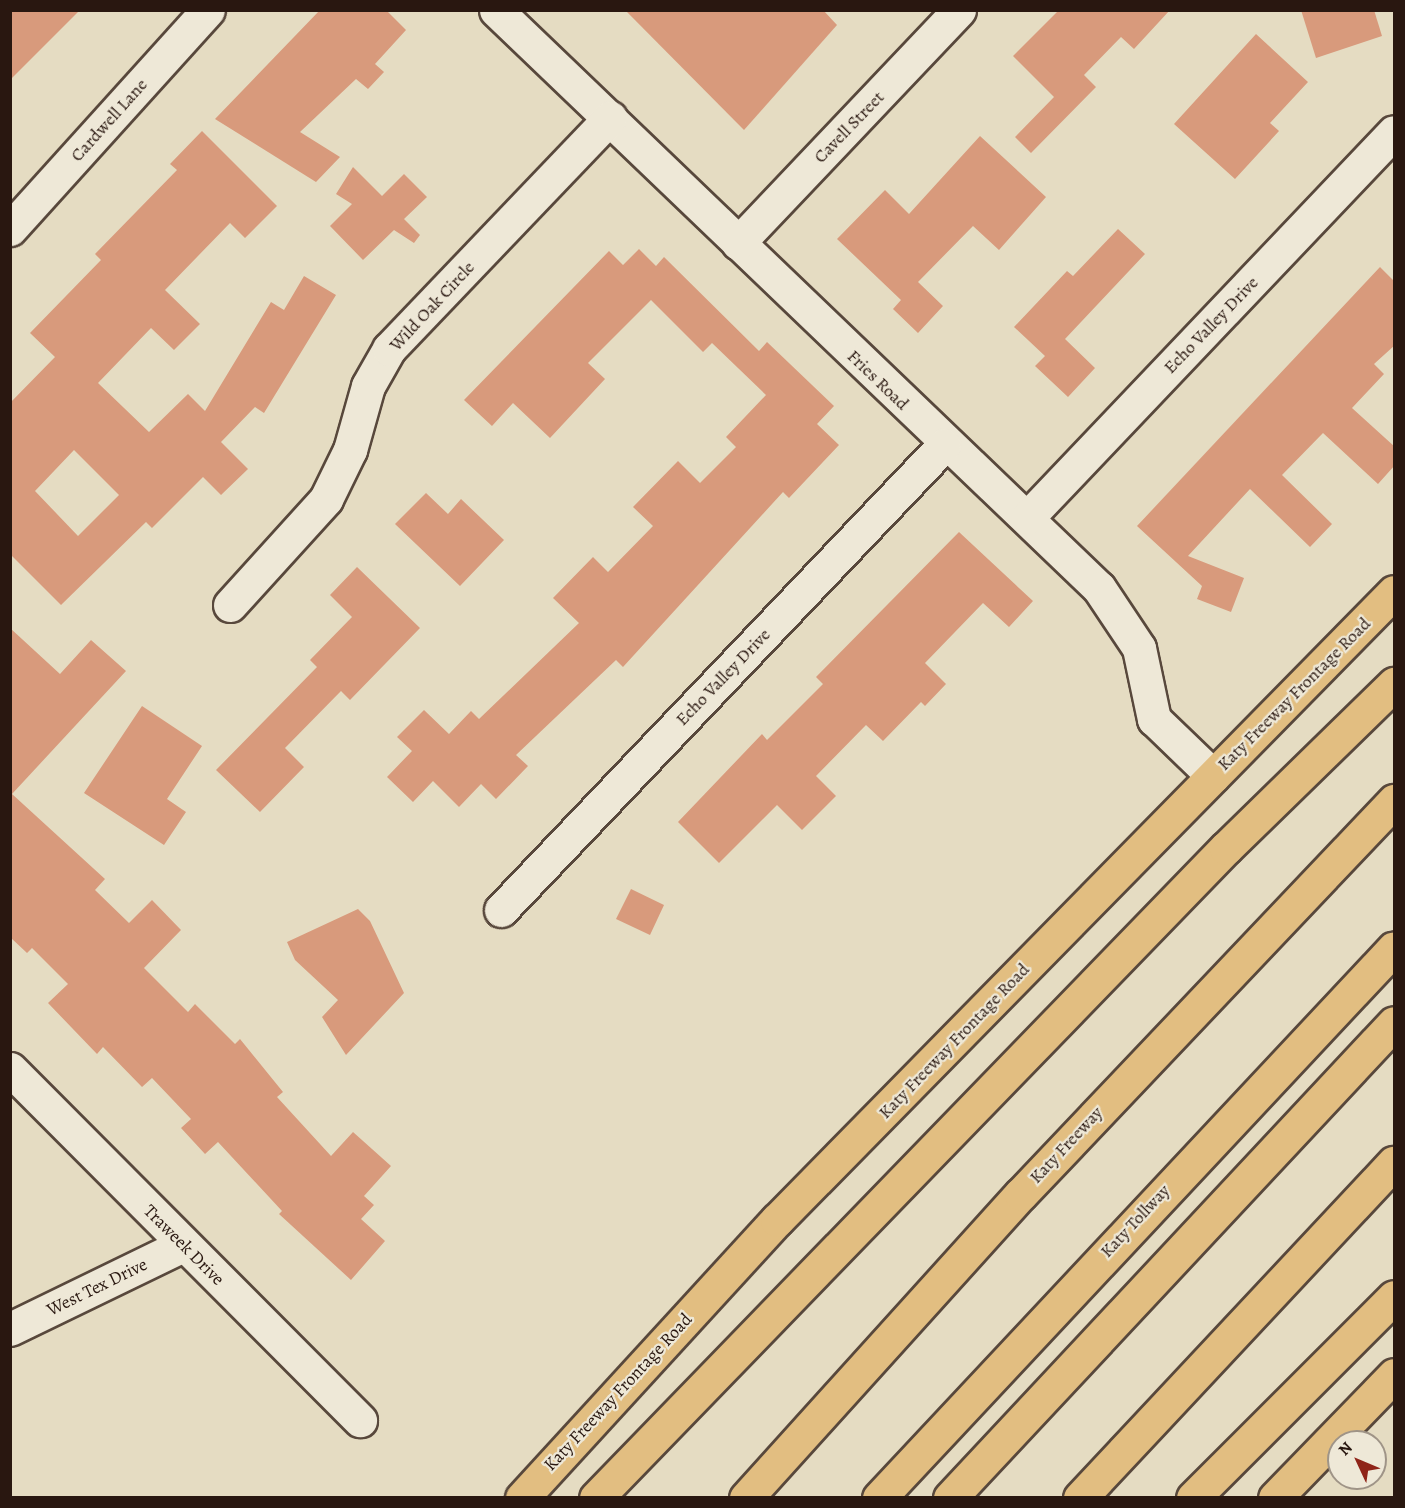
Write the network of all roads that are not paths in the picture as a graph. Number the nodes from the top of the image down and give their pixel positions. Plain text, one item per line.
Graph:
1 (208, 10) edge
2 (496, 10) edge
3 (960, 10) edge
4 (610, 118) junction
5 (1395, 132) edge
6 (10, 229) edge
7 (738, 243) junction
8 (944, 445) junction
9 (1028, 517) junction
10 (1395, 592) edge
11 (230, 605) dead end
12 (1395, 684) edge
13 (1213, 776) junction
14 (1395, 801) edge
15 (501, 910) dead end
16 (1395, 948) edge
17 (1395, 1023) edge
18 (10, 1070) edge
19 (1395, 1162) edge
20 (183, 1245) junction
21 (1395, 1297) edge
22 (10, 1329) edge
23 (1395, 1375) edge
24 (360, 1420) dead end
25 (522, 1497) edge
26 (596, 1497) edge
27 (746, 1497) edge
28 (879, 1497) edge
29 (950, 1497) edge
30 (1080, 1497) edge
31 (1193, 1497) edge
32 (1275, 1497) edge

1 - 6 street, Cardwell Lane
2 - 4 street, Fries Road
3 - 7 street, Cavell Street
4 - 7 street, Fries Road
4 - 11 street, Wild Oak Circle
5 - 9 street, Echo Valley Drive
7 - 8 street, Fries Road
8 - 9 street, Fries Road
8 - 15 street, Echo Valley Drive
9 - 13 street, Fries Road
10 - 13 main road, Katy Freeway Frontage Road
12 - 26 main road
13 - 25 main road, Katy Freeway Frontage Road
14 - 27 main road, Katy Freeway
16 - 28 main road, Katy Tollway
17 - 29 main road
18 - 20 street, Traweek Drive
19 - 30 main road
20 - 22 street, West Tex Drive
20 - 24 street, Traweek Drive
21 - 31 main road
23 - 32 main road

